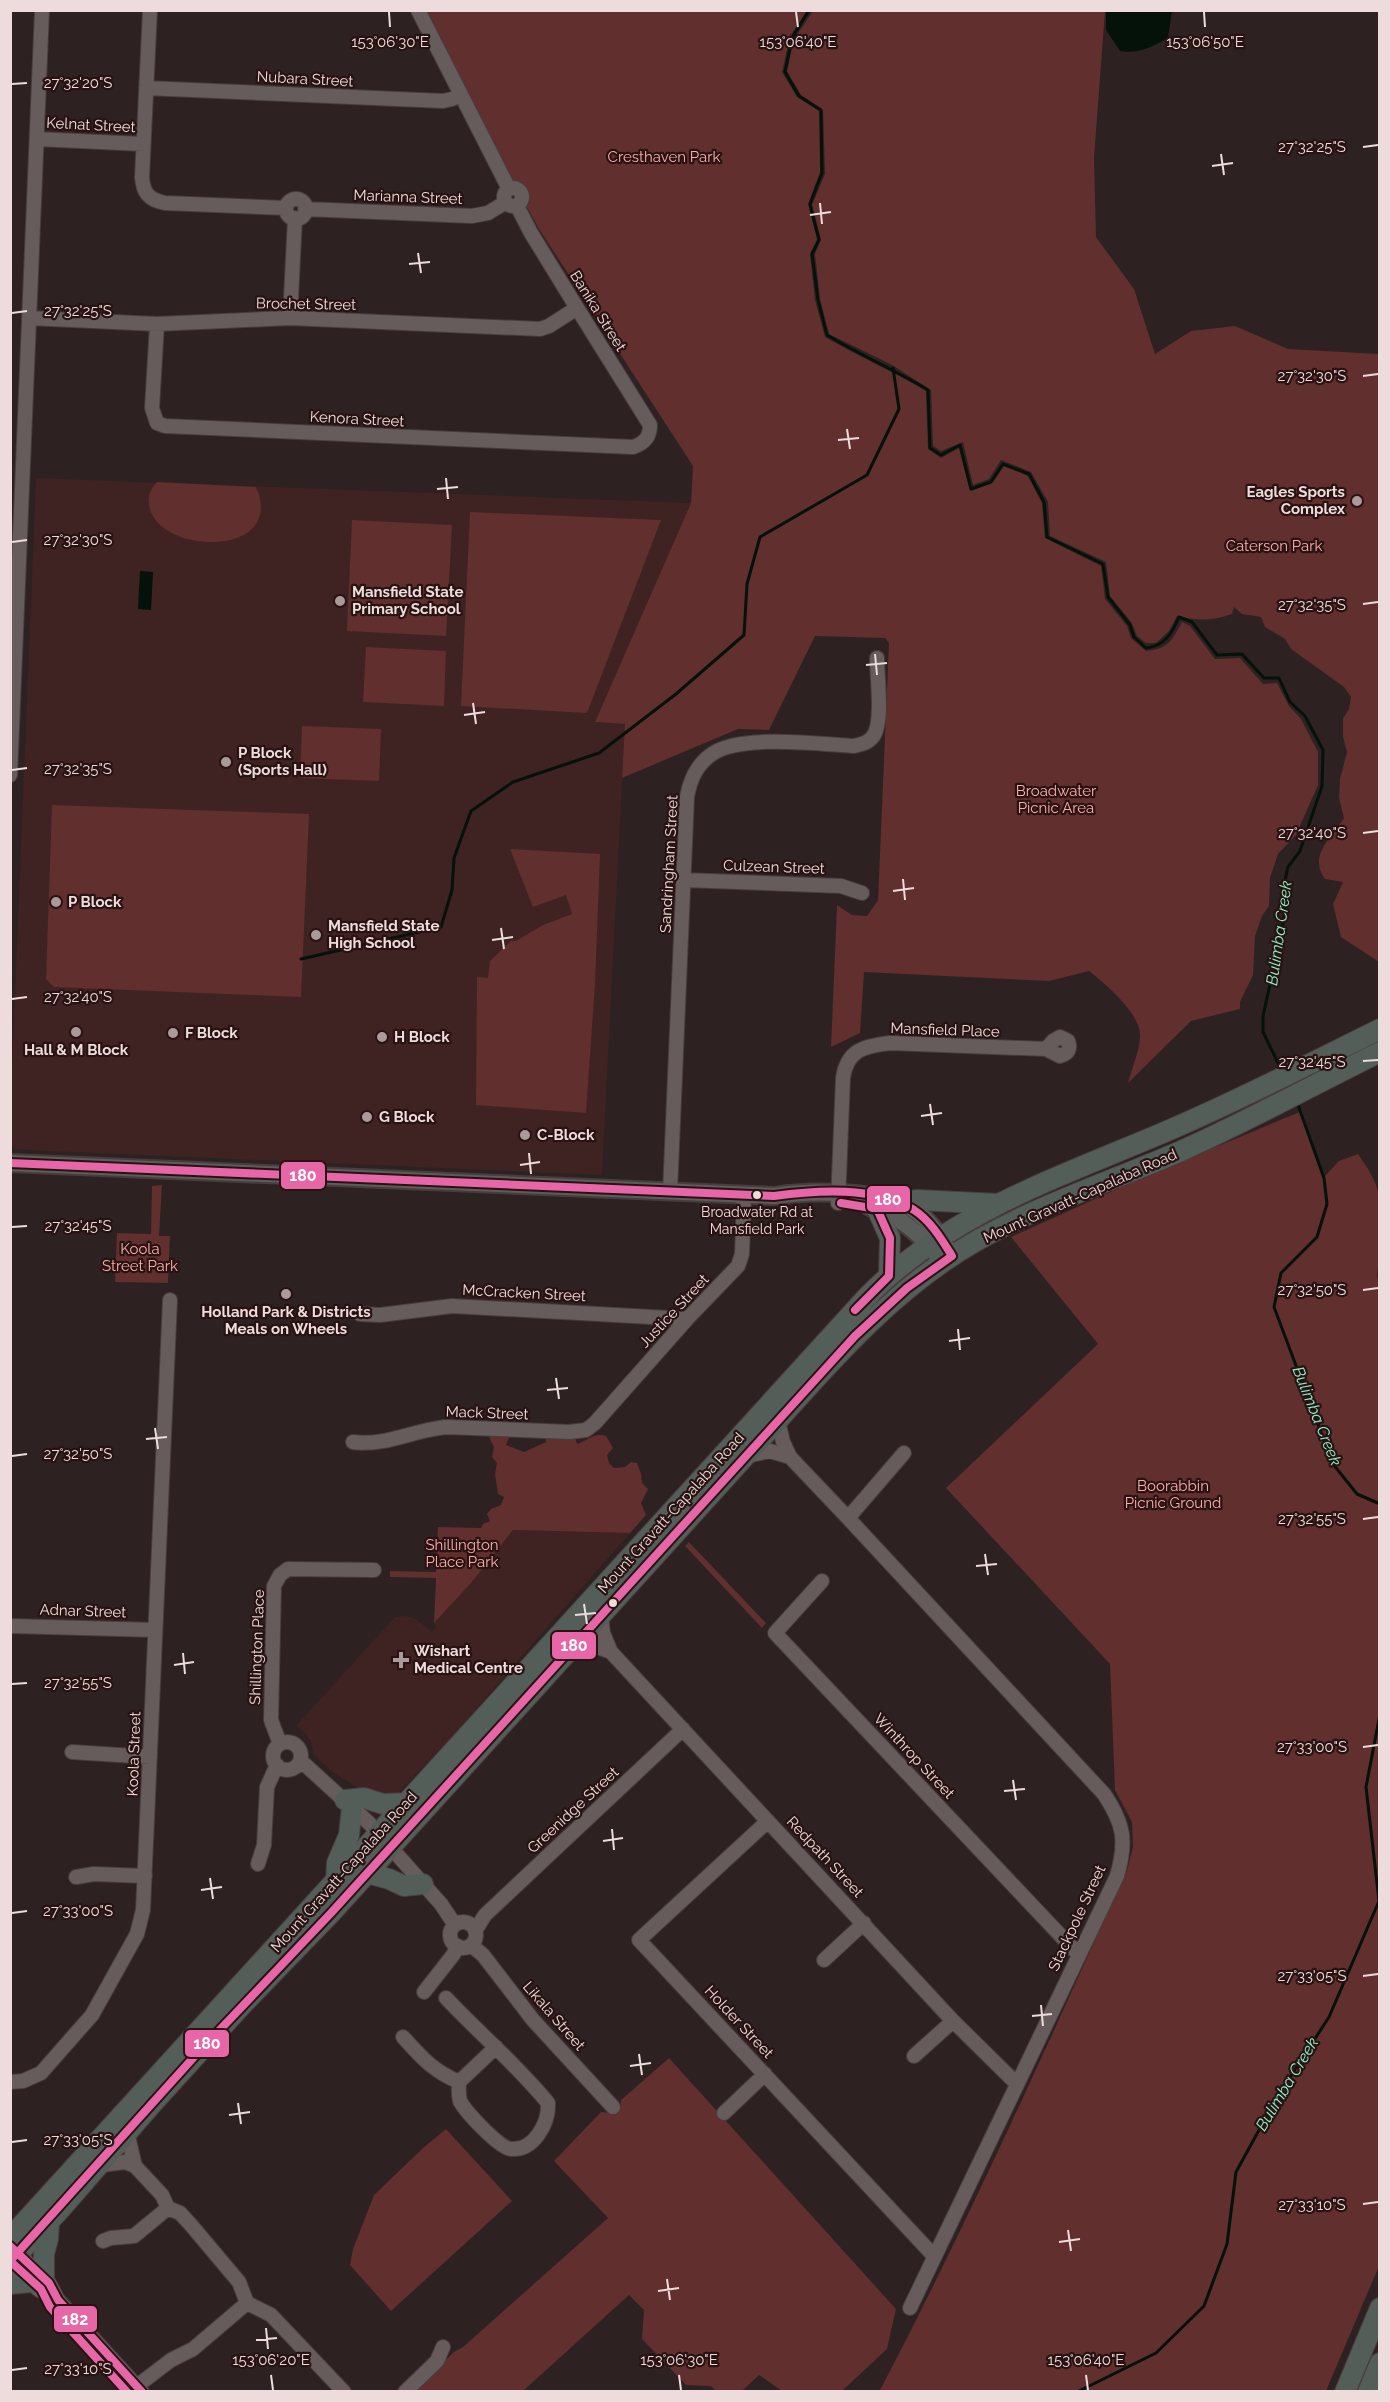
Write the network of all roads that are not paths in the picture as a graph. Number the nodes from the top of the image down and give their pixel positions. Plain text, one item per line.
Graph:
1 (42, 10) edge
2 (150, 10) edge
3 (418, 10) edge
4 (146, 88) junction
5 (460, 94) junction
6 (37, 139) junction
7 (143, 144) junction
8 (511, 199) junction
9 (295, 212) junction
10 (577, 308) junction
11 (29, 318) junction
12 (290, 318) junction
13 (157, 324) junction
14 (650, 433) joint
15 (877, 658) dead end
16 (10, 775) edge
17 (684, 880) junction
18 (862, 893) dead end
19 (1380, 1029) edge
20 (1046, 1049) dead end
21 (1380, 1052) edge
22 (10, 1163) edge
23 (670, 1192) junction
24 (744, 1195) junction
25 (839, 1199) junction
26 (900, 1202) junction
27 (999, 1204) junction
28 (877, 1209) junction
29 (934, 1240) junction
30 (948, 1259) junction
31 (889, 1276) junction
32 (170, 1300) dead end
33 (360, 1314) dead end
34 (687, 1319) junction
35 (778, 1421) junction
36 (586, 1430) joint
37 (353, 1442) dead end
38 (904, 1453) dead end
39 (746, 1456) junction
40 (790, 1458) junction
41 (848, 1518) junction
42 (375, 1569) dead end
43 (822, 1581) dead end
44 (601, 1615) junction
45 (10, 1626) edge
46 (155, 1630) junction
47 (572, 1648) junction
48 (610, 1652) junction
49 (683, 1730) junction
50 (280, 1744) junction
51 (72, 1752) dead end
52 (150, 1757) junction
53 (301, 1761) junction
54 (277, 1765) junction
55 (407, 1803) junction
56 (348, 1804) junction
57 (768, 1821) junction
58 (385, 1841) junction
59 (258, 1864) dead end
60 (367, 1873) junction
61 (145, 1876) junction
62 (76, 1877) dead end
63 (336, 1881) junction
64 (423, 1884) junction
65 (485, 1915) junction
66 (458, 1923) junction
67 (864, 1923) junction
68 (476, 1931) junction
69 (464, 1946) junction
70 (1078, 1954) junction
71 (824, 1960) dead end
72 (424, 1992) dead end
73 (446, 1998) dead end
74 (952, 2020) junction
75 (403, 2037) dead end
76 (496, 2047) junction
77 (914, 2056) dead end
78 (765, 2074) junction
79 (10, 2082) edge
80 (459, 2082) junction
81 (1017, 2084) junction
82 (613, 2107) dead end
83 (724, 2113) dead end
84 (127, 2132) junction
85 (101, 2165) junction
86 (135, 2166) junction
87 (168, 2208) junction
88 (49, 2222) junction
89 (103, 2241) dead end
90 (12, 2253) edge
91 (934, 2256) junction
92 (37, 2280) junction
93 (10, 2284) edge
94 (246, 2303) junction
95 (910, 2308) dead end
96 (1380, 2308) edge
97 (443, 2347) dead end
98 (1380, 2363) edge
99 (140, 2389) edge
100 (344, 2391) edge
101 (405, 2391) edge
102 (1345, 2391) edge
103 (1368, 2391) edge

1 - 6 street
2 - 4 street
3 - 5 street, Banika Street
4 - 5 street, Nubara Street
4 - 7 street
5 - 8 street, Banika Street
6 - 7 street, Kelnat Street
6 - 11 street
7 - 9 street, Marianna Street
8 - 9 street, Marianna Street
8 - 10 street, Banika Street
9 - 12 street
10 - 12 street, Brochet Street
10 - 14 street, Banika Street
11 - 13 street, Brochet Street
11 - 16 street
12 - 13 street, Brochet Street
13 - 14 street, Kenora Street
15 - 17 street, Sandringham Street
17 - 18 street, Culzean Street
17 - 23 street, Sandringham Street
19 - 27 highway, Mount Gravatt-Capalaba Road
20 - 25 street, Mansfield Place
21 - 30 highway, Mount Gravatt-Capalaba Road
22 - 23 main road
23 - 24 main road
24 - 25 main road
24 - 34 street, Justice Street
25 - 26 main road
25 - 28 main road
26 - 27 highway
26 - 29 main road
27 - 29 highway, Mount Gravatt-Capalaba Road
28 - 29 main road
28 - 31 highway
29 - 30 main road
29 - 31 highway, Mount Gravatt-Capalaba Road
30 - 35 highway, Mount Gravatt-Capalaba Road
31 - 55 highway, Mount Gravatt-Capalaba Road
32 - 46 street, Koola Street
33 - 34 street, McCracken Street
34 - 36 street, Justice Street
35 - 39 highway, Mount Gravatt-Capalaba Road
35 - 40 street, Stackpole Street
36 - 37 street, Mack Street
38 - 41 street
39 - 40 street
39 - 44 highway, Mount Gravatt-Capalaba Road
40 - 41 street, Stackpole Street
41 - 70 street, Stackpole Street
42 - 50 street, Shillington Place
43 - 70 street, Winthrop Street
44 - 47 highway, Mount Gravatt-Capalaba Road
44 - 48 street, Redpath Street
45 - 46 street, Adnar Street
46 - 52 street, Koola Street
47 - 48 street
47 - 58 highway, Mount Gravatt-Capalaba Road
48 - 49 street, Redpath Street
49 - 57 street, Redpath Street
49 - 65 street, Greenidge Street
50 - 53 street
50 - 54 street
51 - 52 street
52 - 61 street, Koola Street
53 - 54 street
53 - 56 street
54 - 59 street
55 - 56 highway
55 - 58 highway, Mount Gravatt-Capalaba Road
56 - 58 street
56 - 63 highway
57 - 67 street, Redpath Street
57 - 78 street, Holder Street
58 - 60 highway, Mount Gravatt-Capalaba Road
58 - 63 highway, Mount Gravatt-Capalaba Road
58 - 64 street
60 - 64 highway
60 - 84 highway, Mount Gravatt-Capalaba Road
61 - 62 street
61 - 79 street, Koola Street
63 - 90 highway, Mount Gravatt-Capalaba Road
64 - 66 street
65 - 66 street, Greenidge Street
65 - 68 street, Greenidge Street
66 - 68 street
66 - 69 street
67 - 71 street
67 - 74 street, Redpath Street
68 - 69 street
69 - 72 street
69 - 82 street, Likala Street
70 - 81 street, Stackpole Street
73 - 76 street
74 - 77 street
74 - 81 street, Redpath Street
75 - 80 street
76 - 80 street
76 - 80 street
78 - 83 street
78 - 91 street, Holder Street
81 - 91 street, Stackpole Street
84 - 85 highway, Mount Gravatt-Capalaba Road
84 - 86 street
85 - 86 street
85 - 88 highway, Mount Gravatt-Capalaba Road
86 - 87 street
87 - 89 street
87 - 94 street
88 - 90 highway, Mount Gravatt-Capalaba Road
88 - 92 highway
90 - 92 street
91 - 95 street, Stackpole Street
92 - 93 highway
92 - 99 street
94 - 99 street
94 - 100 street
96 - 102 highway
97 - 101 street
98 - 103 highway

